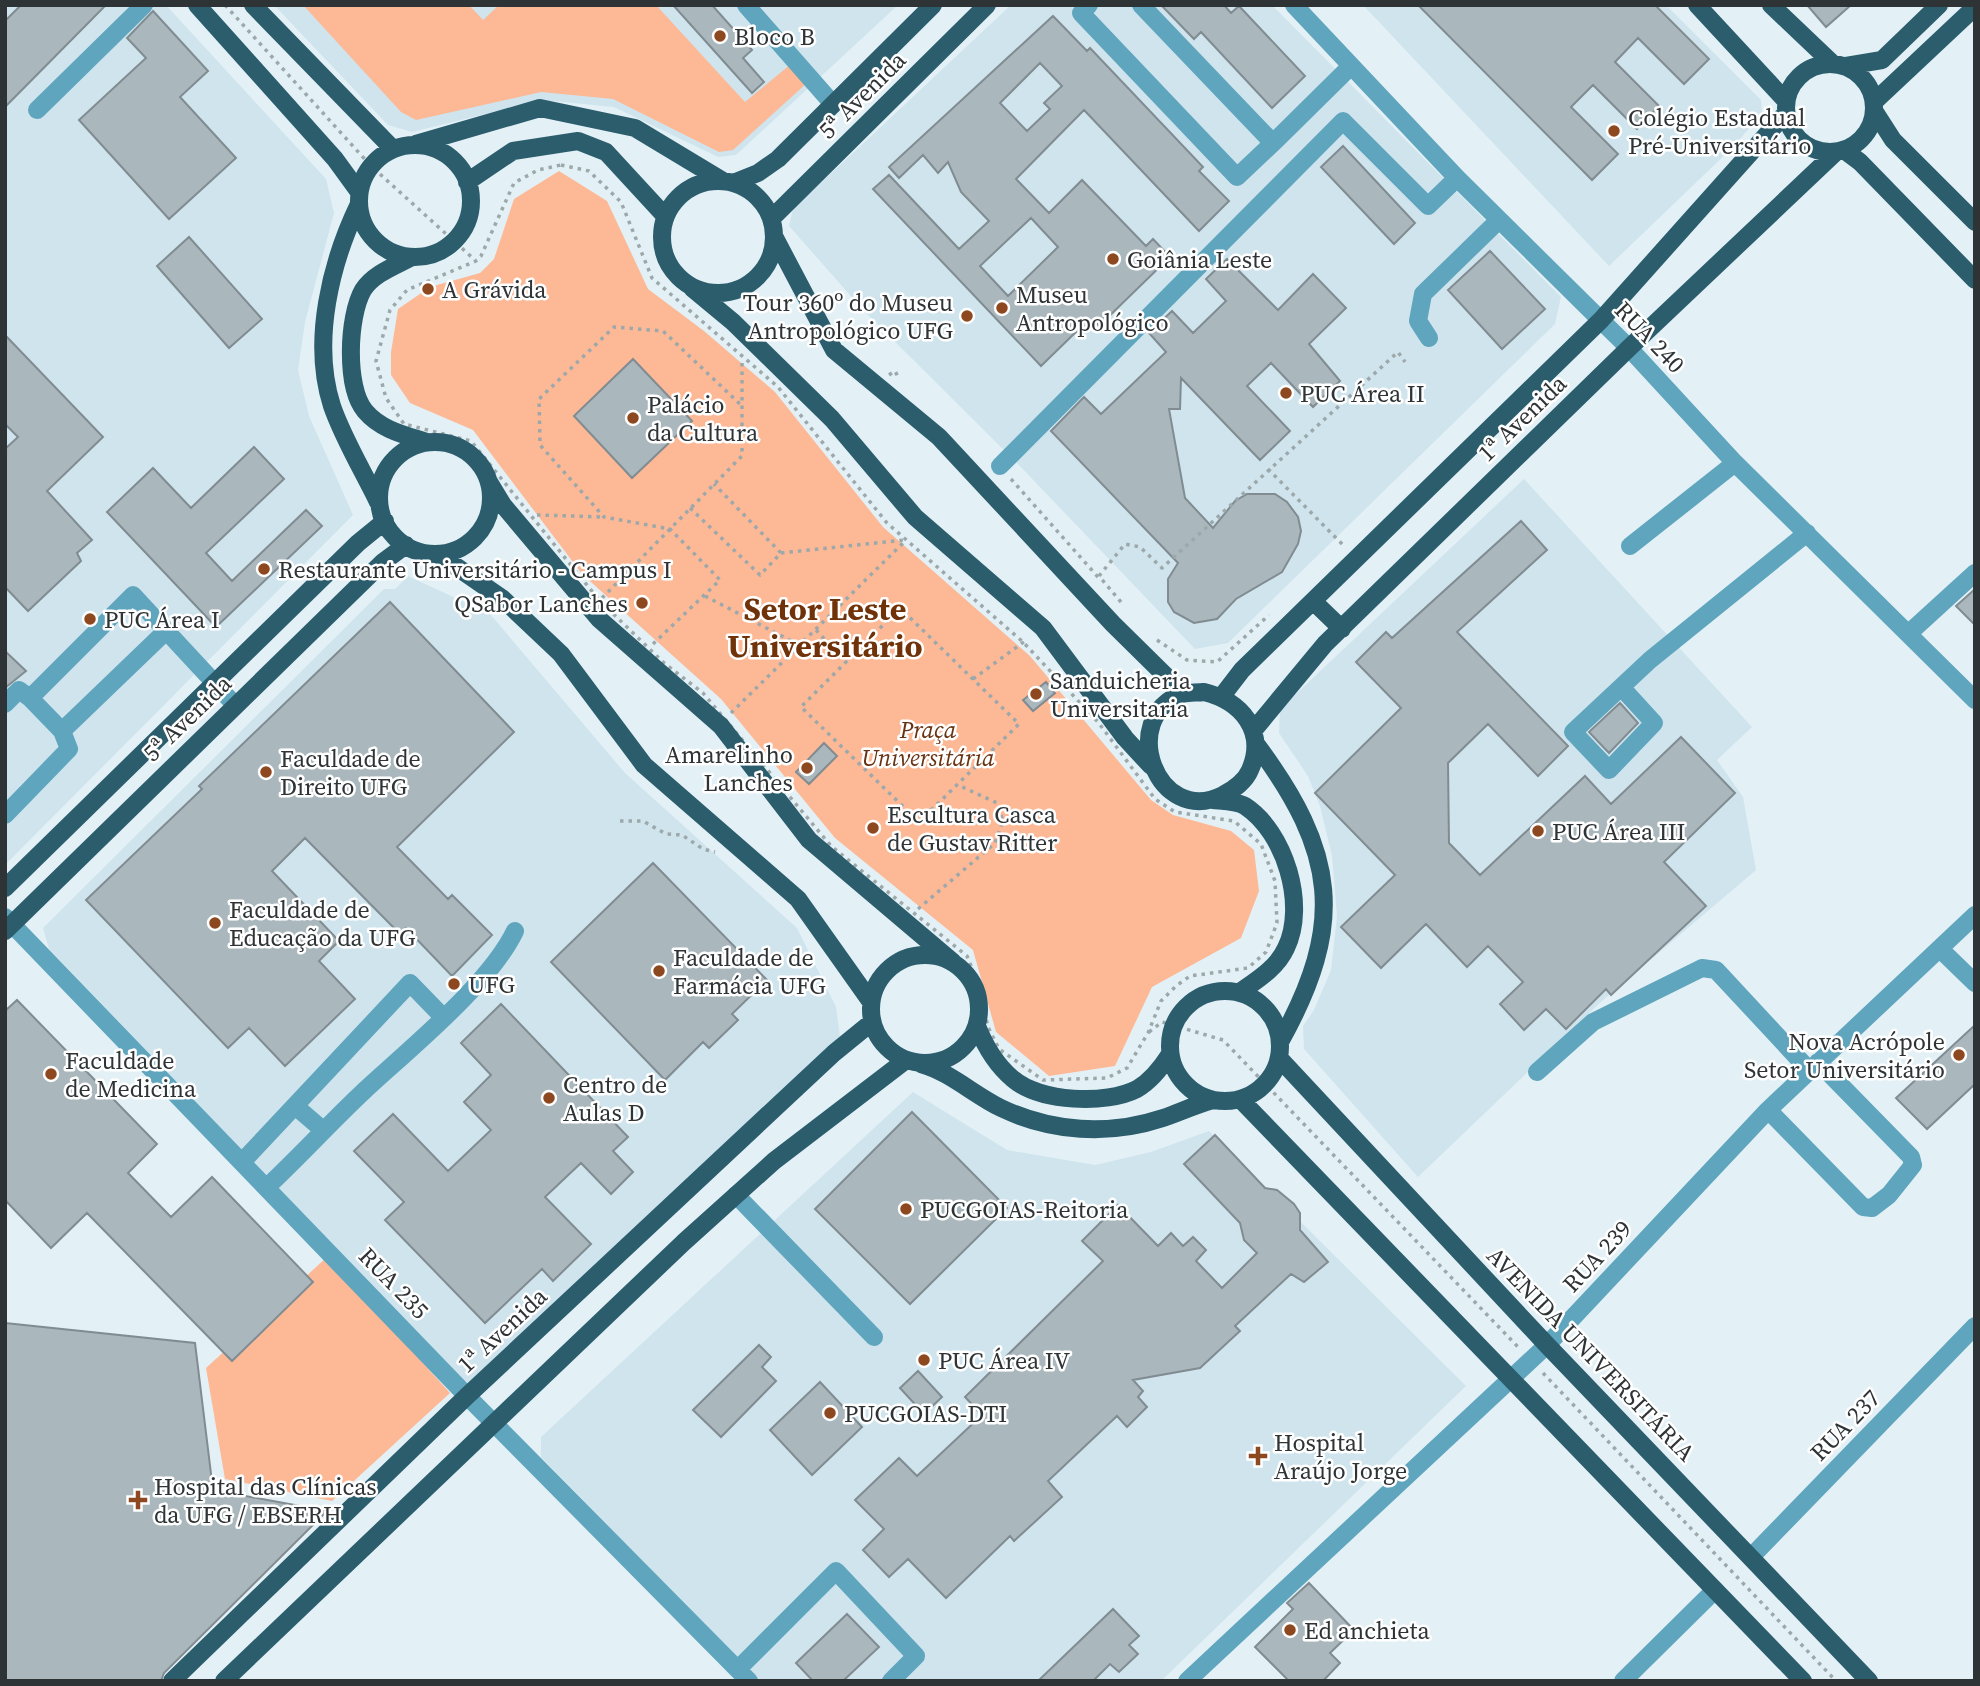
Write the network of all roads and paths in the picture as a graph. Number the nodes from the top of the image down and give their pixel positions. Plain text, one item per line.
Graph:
1 (144, 5) edge
2 (197, 5) edge
3 (225, 5) edge
4 (253, 5) edge
5 (747, 5) edge
6 (933, 5) edge
7 (987, 5) edge
8 (1089, 5) edge
9 (1141, 5) edge
10 (1294, 5) edge
11 (1697, 5) edge
12 (1771, 5) edge
13 (1940, 5) edge
14 (1975, 6) edge
15 (1839, 64) junction
16 (1350, 67) junction
17 (832, 103) junction
18 (1786, 107) junction
19 (1875, 107) junction
20 (37, 110) dead end
21 (1273, 143) junction
22 (412, 145) junction
23 (393, 149) junction
24 (1840, 151) junction
25 (371, 166) junction
26 (1457, 178) junction
27 (467, 182) junction
28 (728, 182) junction
29 (359, 198) junction
30 (665, 216) junction
31 (771, 219) junction
32 (1499, 220) junction
33 (1975, 222) edge
34 (775, 238) junction
35 (455, 242) junction
36 (412, 257) junction
37 (476, 261) junction
38 (1975, 280) edge
39 (692, 288) junction
40 (1601, 320) junction
41 (1429, 338) dead end
42 (1629, 348) junction
43 (743, 356) junction
44 (1405, 362) dead end
45 (742, 406) junction
46 (427, 442) junction
47 (1735, 463) junction
48 (1000, 467) dead end
49 (1268, 469) junction
50 (489, 482) junction
51 (714, 484) junction
52 (690, 508) junction
53 (382, 513) junction
54 (528, 515) junction
55 (604, 517) junction
56 (670, 528) junction
57 (1807, 533) junction
58 (906, 540) junction
59 (406, 545) junction
60 (1630, 546) dead end
61 (781, 553) junction
62 (438, 554) junction
63 (1357, 559) junction
64 (1974, 572) edge
65 (705, 596) junction
66 (599, 600) junction
67 (1314, 602) junction
68 (1121, 603) dead end
69 (1275, 610) dead end
70 (1342, 629) junction
71 (816, 630) junction
72 (166, 631) junction
73 (1908, 634) junction
74 (1154, 638) dead end
75 (1023, 642) junction
76 (800, 646) junction
77 (649, 648) junction
78 (846, 662) junction
79 (974, 680) junction
80 (215, 683) junction
81 (1622, 688) junction
82 (1183, 693) junction
83 (1222, 696) junction
84 (30, 698) junction
85 (1975, 700) edge
86 (5, 704) edge
87 (235, 705) junction
88 (725, 718) junction
89 (62, 731) junction
90 (1255, 737) junction
91 (1151, 766) junction
92 (958, 785) junction
93 (1213, 800) junction
94 (5, 815) edge
95 (620, 821) dead end
96 (728, 837) junction
97 (5, 888) edge
98 (913, 913) junction
99 (1975, 915) edge
100 (8, 924) edge
101 (515, 931) dead end
102 (1940, 949) junction
103 (953, 962) junction
104 (1975, 984) edge
105 (1240, 992) junction
106 (871, 1002) junction
107 (443, 1018) junction
108 (873, 1022) junction
109 (1174, 1025) junction
110 (977, 1026) junction
111 (1147, 1033) junction
112 (1280, 1050) junction
113 (1170, 1054) junction
114 (907, 1060) junction
115 (1814, 1066) junction
116 (1537, 1072) dead end
117 (1266, 1083) junction
118 (1213, 1100) junction
119 (1241, 1100) junction
120 (295, 1106) junction
121 (1768, 1110) junction
122 (323, 1130) junction
123 (243, 1161) junction
124 (268, 1186) junction
125 (736, 1195) junction
126 (1975, 1326) edge
127 (874, 1337) dead end
128 (1547, 1345) junction
129 (1531, 1360) junction
130 (1510, 1378) junction
131 (467, 1396) junction
132 (492, 1422) junction
133 (1751, 1557) junction
134 (1715, 1591) junction
135 (744, 1675) edge
136 (172, 1681) edge
137 (223, 1681) edge
138 (891, 1681) edge
139 (1187, 1681) edge
140 (1623, 1681) edge
141 (1803, 1681) edge
142 (1836, 1681) edge
143 (1869, 1681) edge

1 - 20 street
2 - 29 main road
3 - 25 path
4 - 23 main road
5 - 17 street
6 - 17 main road, 5ª Avenida
7 - 31 main road, 5ª Avenida
8 - 21 street
9 - 21 street
10 - 16 street, RUA 240
11 - 18 main road
12 - 15 main road
13 - 15 main road
14 - 19 main road
15 - 18 main road
15 - 19 main road
16 - 21 street
16 - 26 street, RUA 240
17 - 28 main road, 5ª Avenida
18 - 24 main road
18 - 40 main road, 1ª Avenida
19 - 24 main road
19 - 33 main road
22 - 23 main road
22 - 27 main road
22 - 28 main road
23 - 25 main road
24 - 38 main road
24 - 42 main road, 1ª Avenida
25 - 29 main road
25 - 35 path
26 - 32 street, RUA 240
26 - 48 street
27 - 30 main road
27 - 35 main road
28 - 30 main road
28 - 31 main road
29 - 36 main road
29 - 53 main road
30 - 39 main road
31 - 34 main road
32 - 40 street, RUA 240
32 - 41 street
34 - 39 main road
34 - 82 main road
35 - 36 main road
35 - 37 path
36 - 46 main road
37 - 43 path
37 - 54 path
39 - 91 main road
40 - 42 street, RUA 240
40 - 63 main road, 1ª Avenida
42 - 47 street, RUA 240
42 - 70 main road, 1ª Avenida
43 - 45 path
43 - 58 path
44 - 49 path
45 - 51 path
45 - 55 path
46 - 50 main road
46 - 53 main road
47 - 57 street, RUA 240
47 - 60 street
49 - 63 path
49 - 68 path
50 - 62 main road
50 - 103 main road
51 - 52 path
51 - 61 path
52 - 56 path
52 - 61 path
53 - 59 main road
53 - 80 main road, 5ª Avenida
54 - 55 path
54 - 66 path
55 - 56 path
56 - 65 path
56 - 66 path
57 - 73 street, RUA 240
57 - 81 street
58 - 61 path
58 - 71 path
58 - 75 path
59 - 62 main road
59 - 87 main road, 5ª Avenida
62 - 96 main road
63 - 67 main road, 1ª Avenida
64 - 73 street
65 - 76 path
65 - 77 path
66 - 77 path
67 - 70 main road
67 - 83 main road, 1ª Avenida
69 - 74 path
70 - 90 main road, 1ª Avenida
71 - 76 path
71 - 78 path
72 - 80 street
72 - 84 street
72 - 89 street
73 - 85 street, RUA 240
75 - 79 path
75 - 111 path
76 - 88 path
77 - 88 path
78 - 79 path
78 - 92 path
79 - 92 path
80 - 87 street
80 - 97 main road, 5ª Avenida
81 - 81 street
82 - 83 main road
82 - 91 main road
83 - 90 main road
84 - 86 street
84 - 89 street
87 - 100 main road, 5ª Avenida
88 - 98 path
89 - 94 street
90 - 93 main road
90 - 112 main road
91 - 93 main road
92 - 98 path
93 - 105 main road
95 - 96 path
96 - 106 main road
98 - 111 path
99 - 102 street, RUA 239
100 - 123 street, RUA 235
101 - 107 street
102 - 104 street
102 - 115 street, RUA 239
103 - 106 main road
103 - 110 main road
105 - 109 main road
105 - 112 main road
106 - 108 main road
107 - 120 street
107 - 122 street
108 - 114 main road
108 - 131 main road, 1ª Avenida
109 - 111 path
109 - 113 main road
109 - 117 path
110 - 113 main road
110 - 114 main road
112 - 117 main road
112 - 128 main road, AVENIDA UNIVERSITÁRIA
113 - 118 main road
114 - 118 main road
114 - 125 main road
115 - 116 street
115 - 121 street, RUA 239
115 - 121 street
117 - 119 main road
117 - 129 path
118 - 119 main road
119 - 130 main road
120 - 122 street
120 - 123 street
121 - 128 street, RUA 239
122 - 124 street
123 - 124 street, RUA 235
124 - 131 street, RUA 235
125 - 127 street
125 - 132 main road
126 - 133 street, RUA 237
128 - 129 street, RUA 239
128 - 133 main road, AVENIDA UNIVERSITÁRIA
129 - 130 street, RUA 239
129 - 142 path
130 - 134 main road
130 - 139 street, RUA 239
131 - 132 street, RUA 235
131 - 136 main road, 1ª Avenida
132 - 135 street, RUA 235
132 - 137 main road
133 - 143 main road, AVENIDA UNIVERSITÁRIA
134 - 140 street
134 - 141 main road
135 - 138 street

